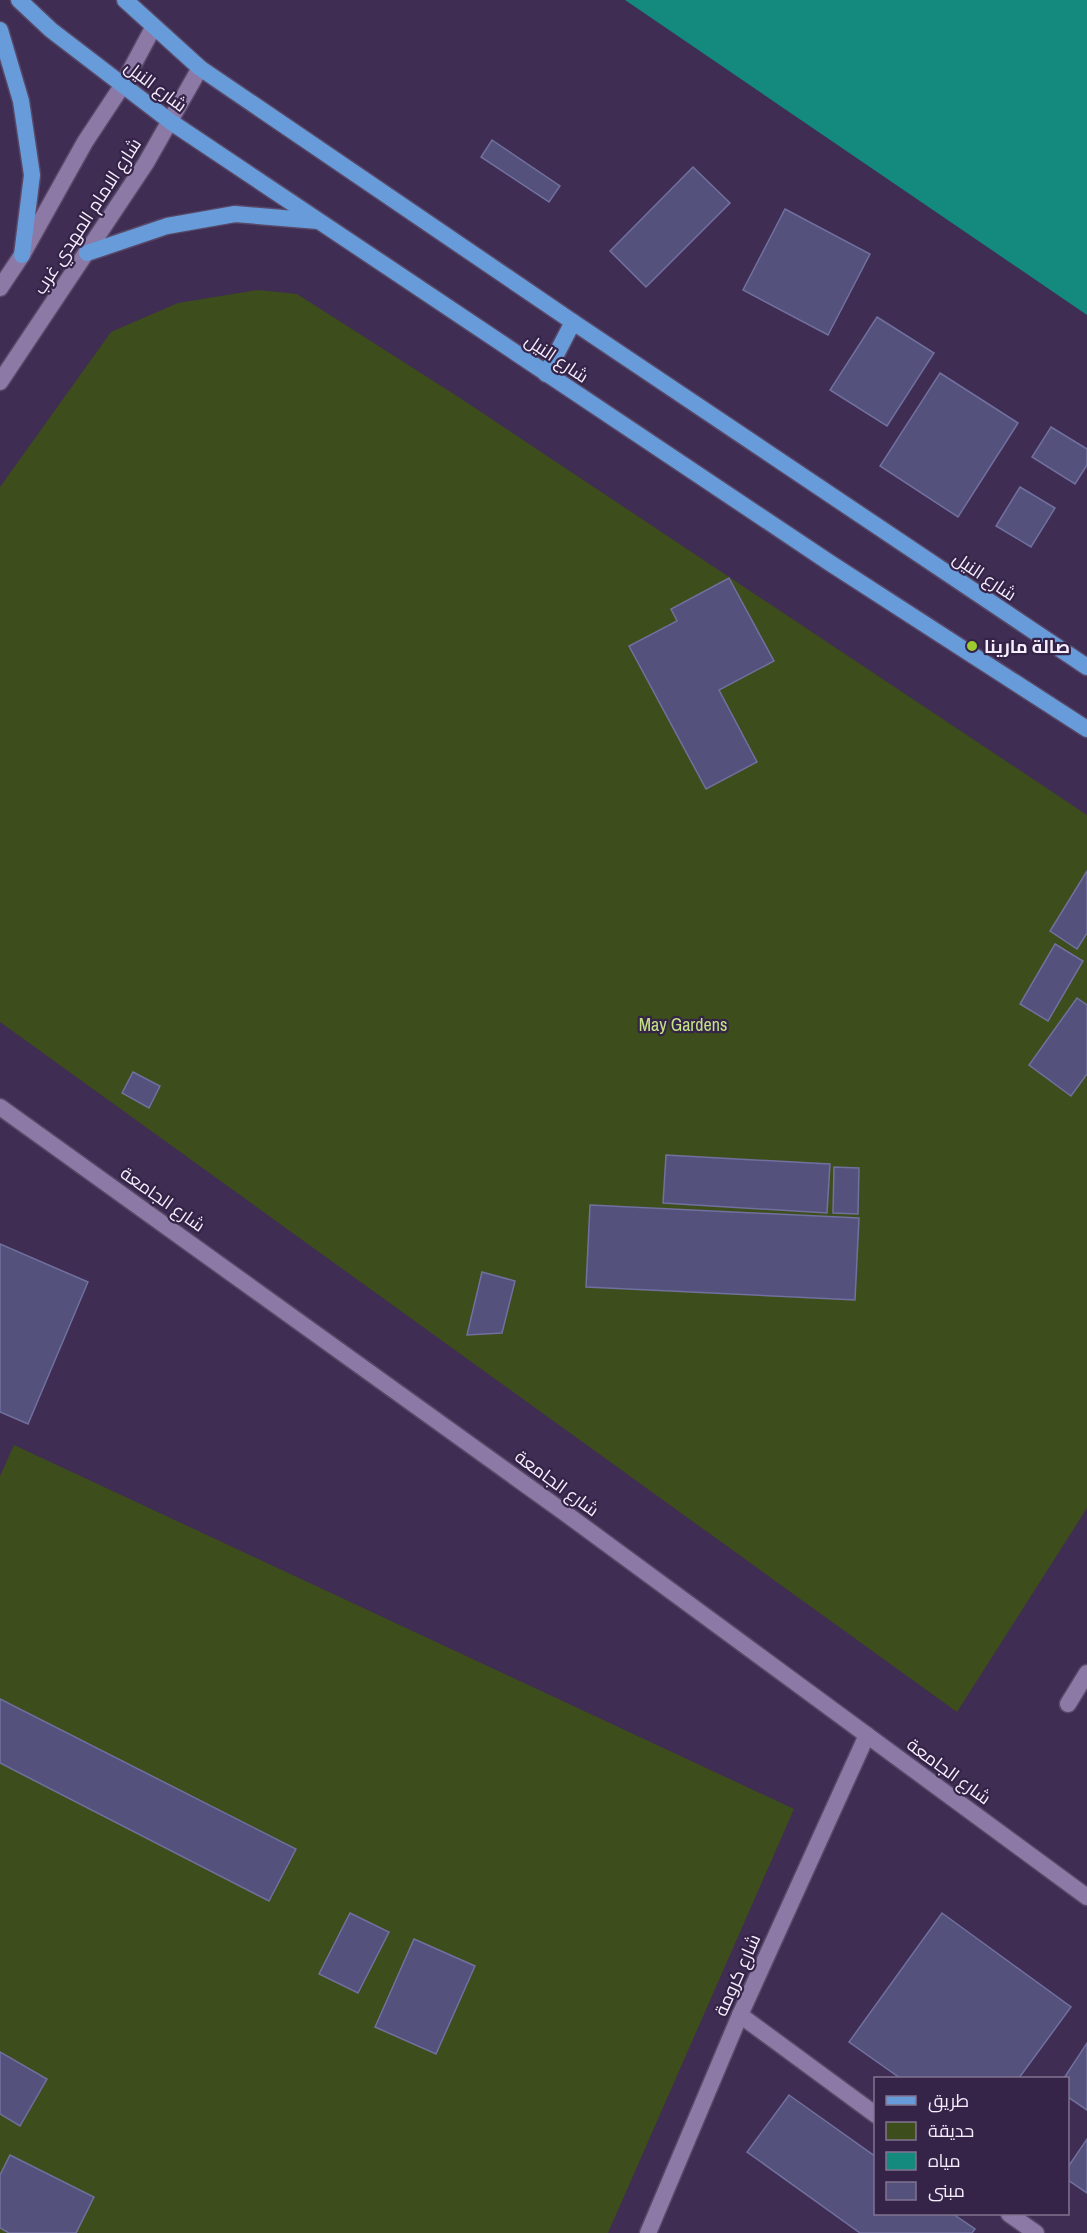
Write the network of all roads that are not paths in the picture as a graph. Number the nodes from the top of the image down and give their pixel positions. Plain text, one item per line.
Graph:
1 (19, 0) edge
2 (125, 0) edge
3 (153, 28) junction
4 (0, 30) edge
5 (200, 68) junction
6 (122, 86) junction
7 (171, 122) junction
8 (319, 221) junction
9 (87, 253) junction
10 (22, 255) junction
11 (0, 288) edge
12 (573, 322) junction
13 (546, 374) junction
14 (0, 382) edge
15 (1087, 668) edge
16 (1087, 729) edge
17 (0, 1107) edge
18 (1087, 1673) edge
19 (1068, 1704) dead end
20 (867, 1735) junction
21 (1087, 1898) edge
22 (740, 2015) junction
23 (874, 2114) edge
24 (1010, 2215) edge
25 (648, 2233) edge
26 (1036, 2233) edge

1 - 6 main road, شارع النيل
2 - 3 main road, شارع النيل
3 - 5 main road, شارع النيل
3 - 6 main road, شارع الامام المهدي غرب
4 - 10 main road
5 - 7 main road, شارع الامام المهدي غرب
5 - 12 main road, شارع النيل
6 - 7 main road, شارع النيل
6 - 10 main road, شارع الامام المهدي غرب
7 - 8 main road, شارع النيل
7 - 9 main road, شارع الامام المهدي غرب
8 - 9 main road
8 - 13 main road, شارع النيل
9 - 14 main road, شارع الامام المهدي غرب
10 - 11 main road, شارع الامام المهدي غرب
12 - 13 main road
12 - 15 main road, شارع النيل
13 - 16 main road, شارع النيل
17 - 20 main road, شارع الجامعة
18 - 19 main road
20 - 21 main road, شارع الجامعة
20 - 22 main road, شارع كرومة
22 - 23 main road
22 - 25 main road, شارع كرومة
24 - 26 main road

